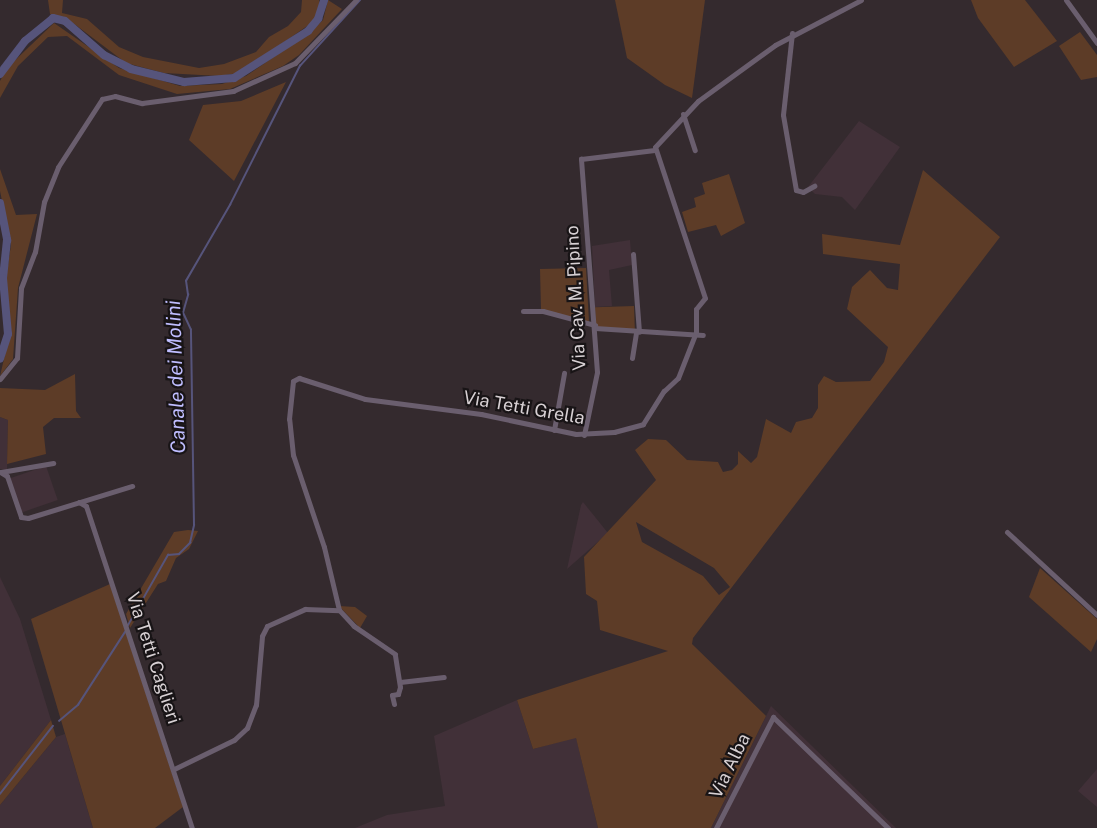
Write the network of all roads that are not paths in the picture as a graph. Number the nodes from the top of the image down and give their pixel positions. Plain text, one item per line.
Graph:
1 (356, 0) edge
2 (861, 0) edge
3 (1065, 0) edge
4 (792, 33) junction
5 (1097, 43) edge
6 (683, 114) junction
7 (654, 150) junction
8 (695, 150) dead end
9 (814, 186) dead end
10 (633, 254) dead end
11 (524, 311) dead end
12 (595, 327) junction
13 (637, 332) junction
14 (696, 332) junction
15 (703, 335) dead end
16 (632, 358) dead end
17 (564, 373) dead end
18 (0, 379) edge
19 (554, 430) junction
20 (584, 435) junction
21 (53, 463) dead end
22 (1, 472) edge
23 (132, 486) dead end
24 (79, 502) junction
25 (1007, 532) dead end
26 (339, 610) junction
27 (1097, 615) edge
28 (444, 677) dead end
29 (400, 682) junction
30 (394, 704) dead end
31 (174, 769) junction
32 (192, 828) edge
33 (716, 828) edge
34 (888, 828) edge

1 - 18 street
2 - 4 street
3 - 5 street
4 - 6 street
4 - 9 street
6 - 7 street
6 - 8 street
7 - 12 street, Via Cav. M. Pipino
7 - 14 street, Via Tetti Grella
10 - 13 street
11 - 12 street
12 - 13 street
12 - 20 street, Via Cav. M. Pipino
13 - 14 street
13 - 16 street
14 - 15 street
14 - 20 street, Via Tetti Grella
17 - 19 street
19 - 20 street, Via Tetti Grella
19 - 26 street, Via Tetti Grella
21 - 22 street
22 - 24 street
23 - 24 street
24 - 31 street, Via Tetti Caglieri
25 - 27 street
26 - 29 street
26 - 31 street
28 - 29 street
29 - 30 street
31 - 32 street, Via Tetti Caglieri
33 - 34 street, Via Alba

